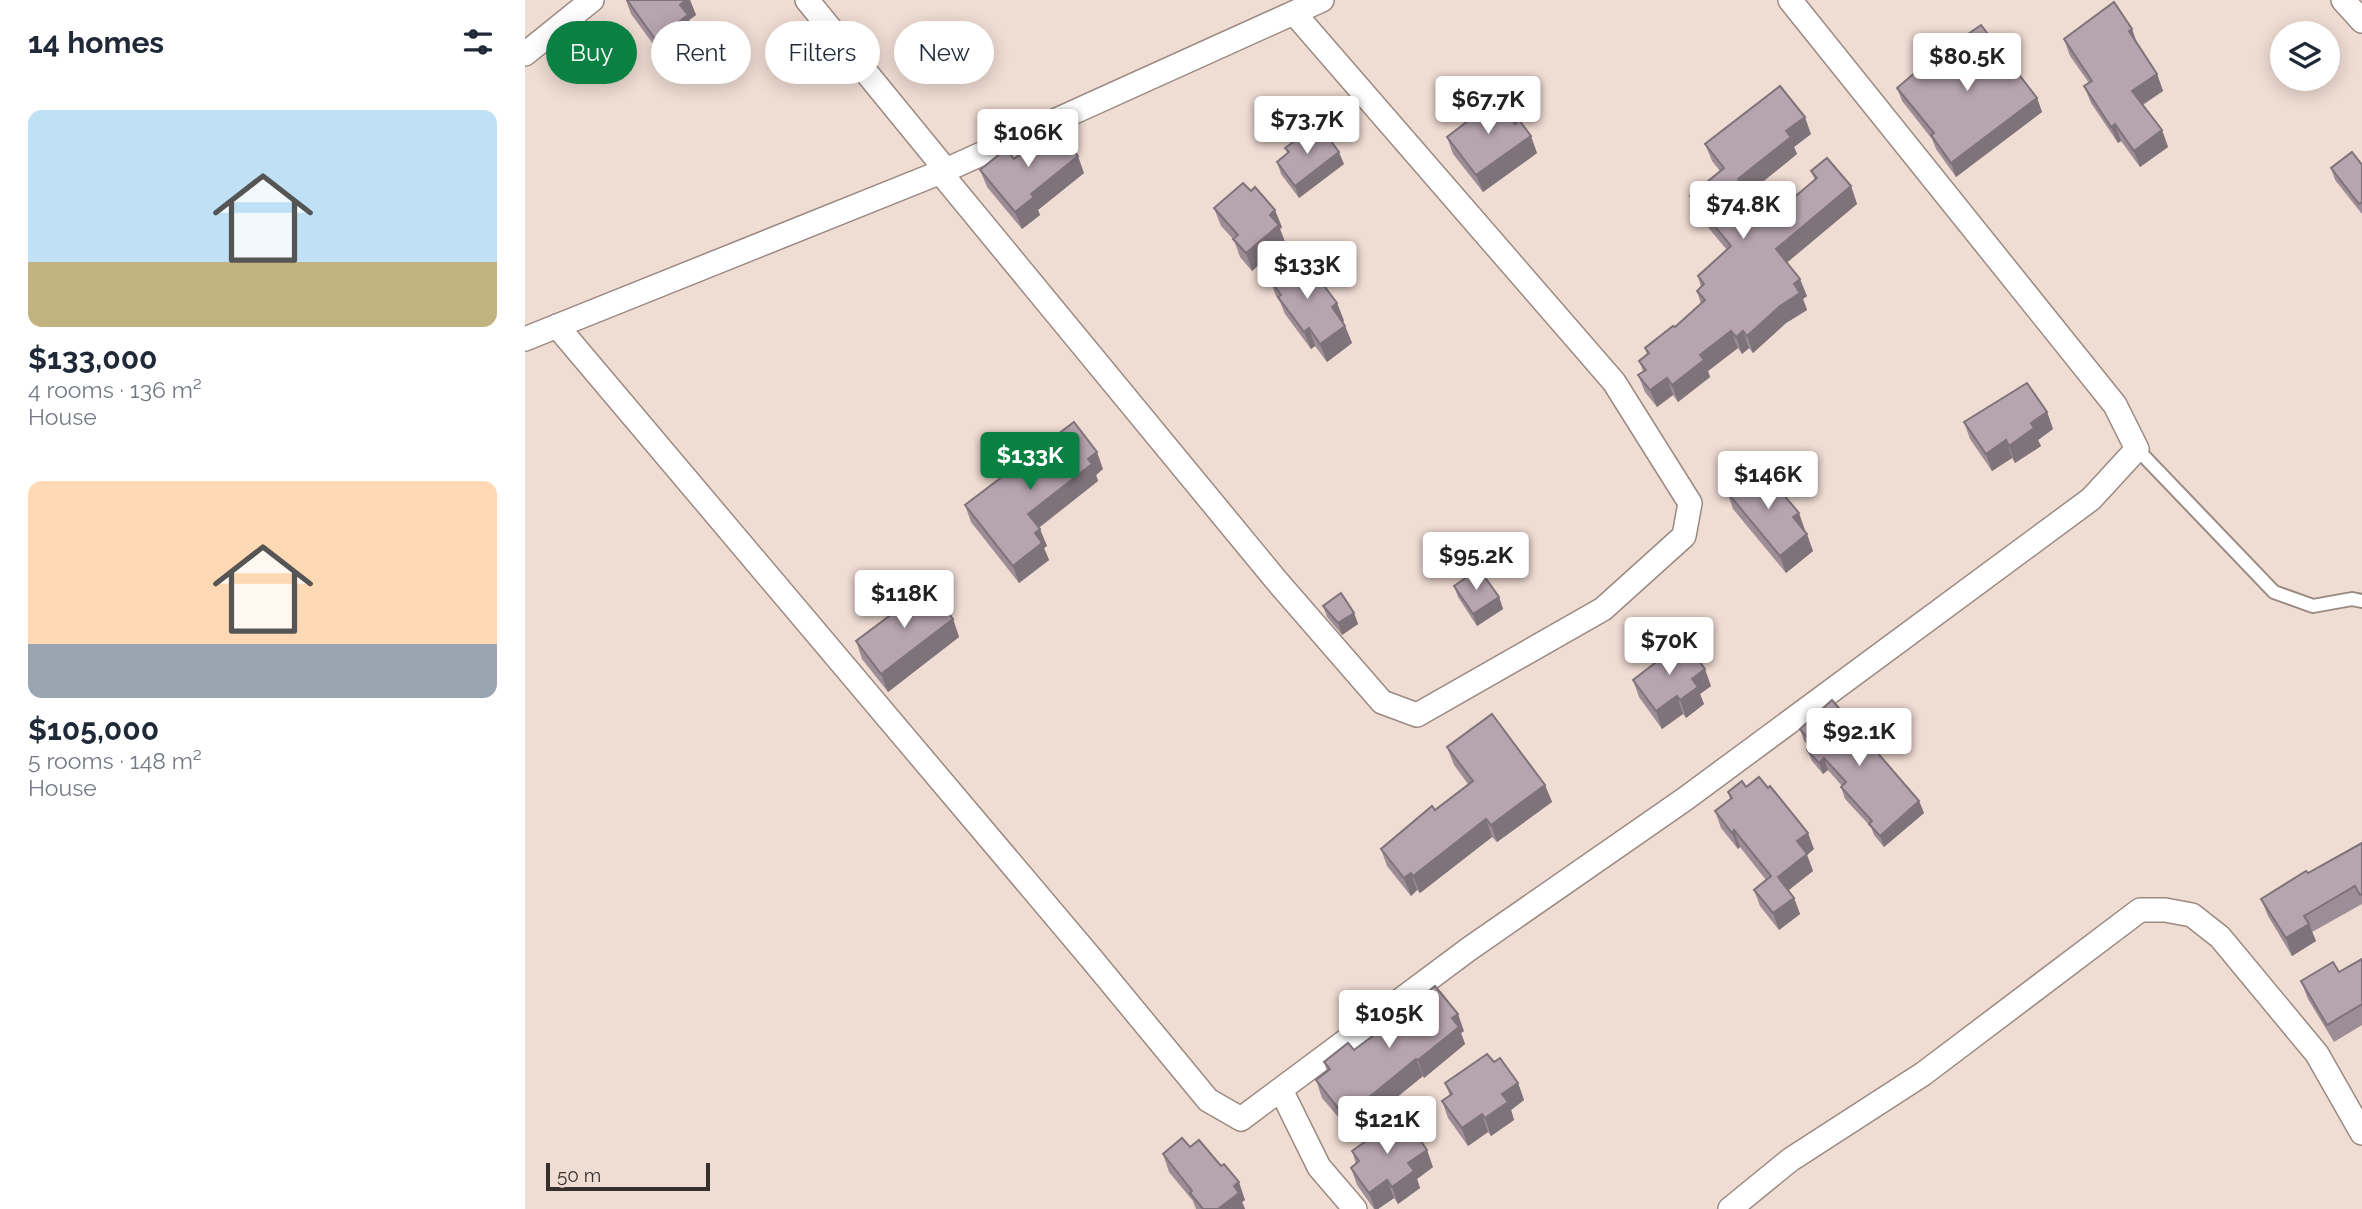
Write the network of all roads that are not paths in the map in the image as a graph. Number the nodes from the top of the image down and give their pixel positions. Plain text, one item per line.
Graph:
1 (592, 0) edge
2 (807, 0) edge
3 (1321, 0) edge
4 (1790, 0) edge
5 (2343, 0) edge
6 (1294, 13) junction
7 (2362, 21) edge
8 (525, 54) edge
9 (943, 171) junction
10 (557, 326) junction
11 (525, 339) edge
12 (2137, 449) junction
13 (2362, 601) edge
14 (1281, 1090) junction
15 (2362, 1132) edge
16 (1355, 1209) edge
17 (1730, 1209) edge

1 - 8 street
2 - 9 street
3 - 6 street
4 - 12 street
5 - 7 street
6 - 9 street
6 - 9 street
9 - 10 street
10 - 11 street
10 - 14 street
12 - 13 lane
12 - 14 street
14 - 16 street
15 - 17 street

